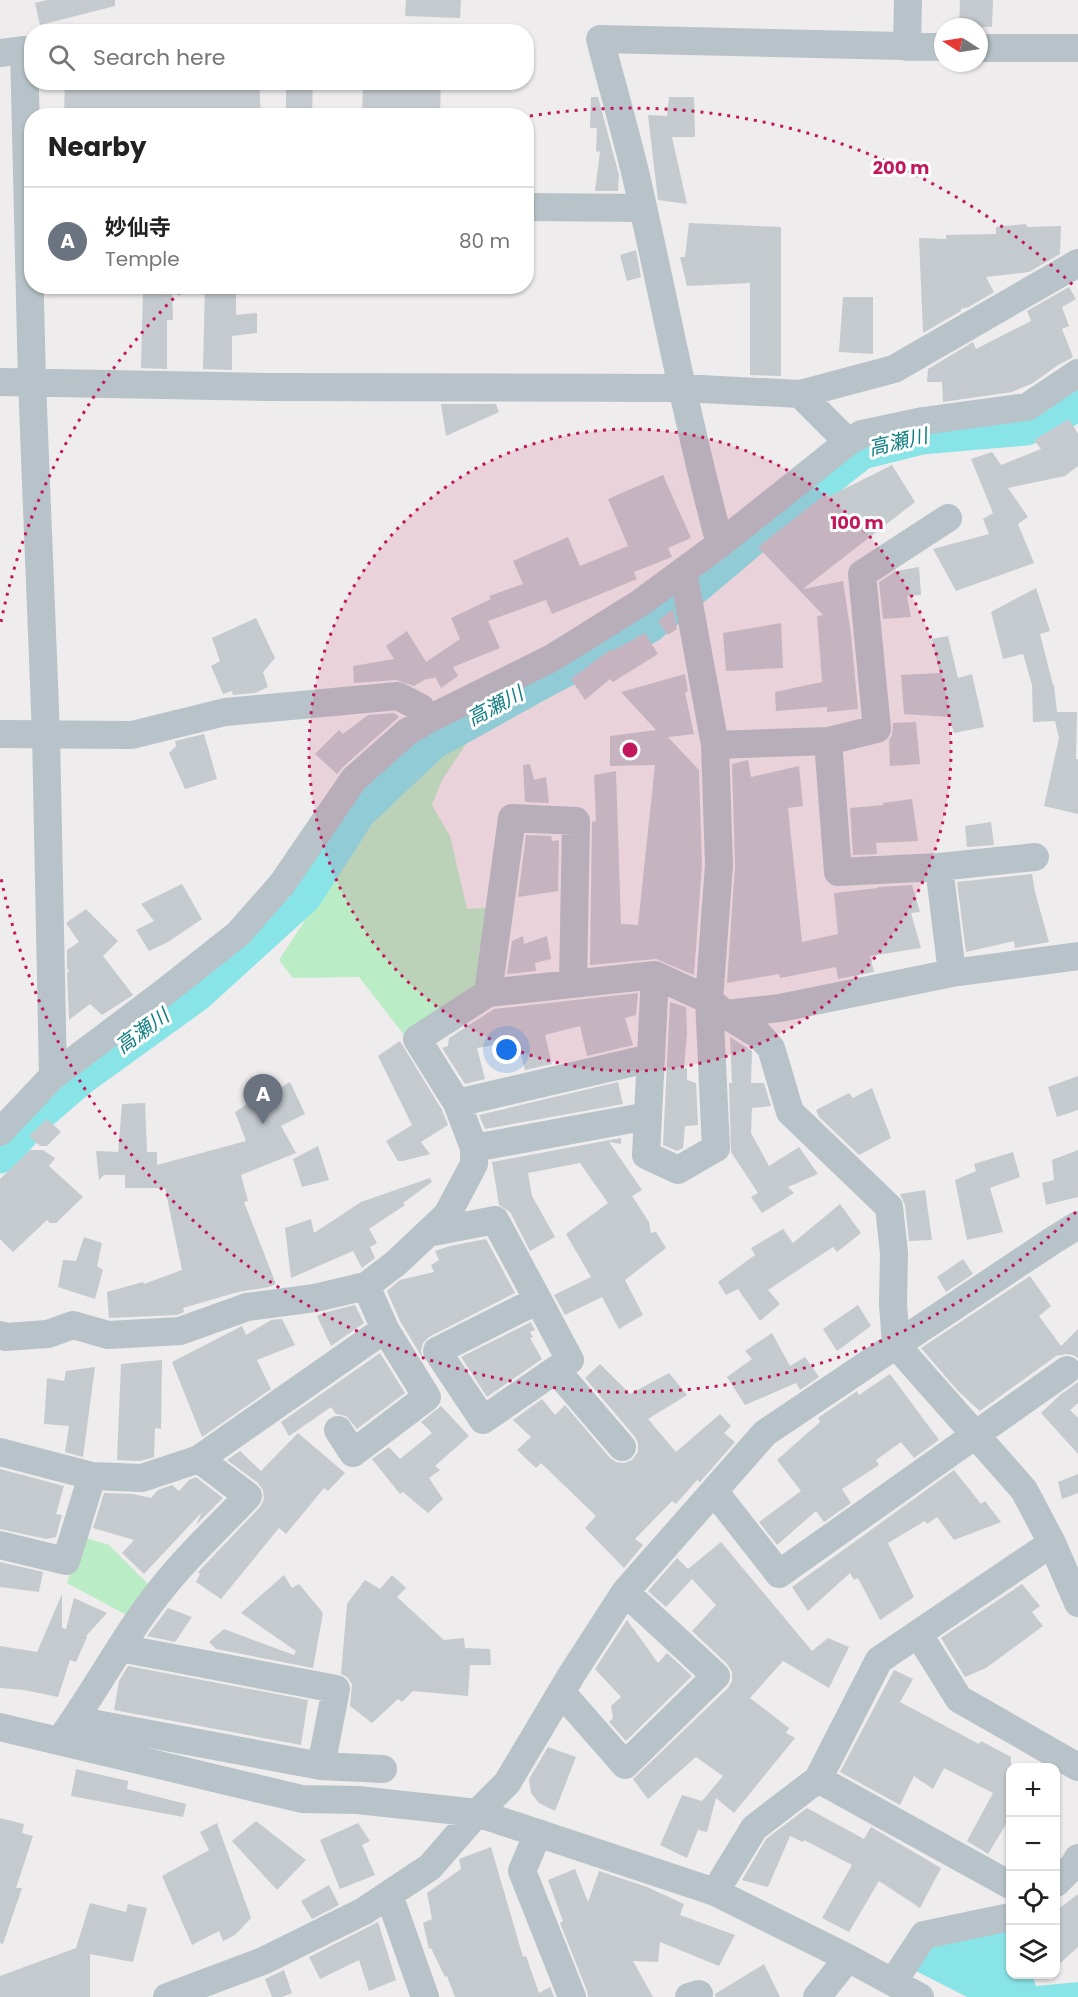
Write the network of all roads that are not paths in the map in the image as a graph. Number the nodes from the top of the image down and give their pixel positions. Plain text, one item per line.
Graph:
1 (908, 0) edge
2 (906, 47) junction
3 (934, 48) edge
4 (988, 48) edge
5 (1078, 48) edge
6 (24, 50) edge
7 (0, 53) edge
8 (26, 90) edge
9 (26, 108) edge
10 (534, 207) edge
11 (643, 208) junction
12 (1078, 263) edge
13 (31, 294) edge
14 (1078, 373) edge
15 (0, 382) edge
16 (32, 382) junction
17 (681, 388) junction
18 (800, 394) junction
19 (848, 441) junction
20 (948, 518) dead end
21 (720, 544) junction
22 (683, 571) junction
23 (427, 720) junction
24 (0, 734) edge
25 (46, 734) junction
26 (828, 741) junction
27 (716, 745) junction
28 (1035, 857) dead end
29 (939, 867) junction
30 (1078, 956) edge
31 (952, 973) junction
32 (655, 975) junction
33 (573, 984) junction
34 (488, 993) junction
35 (717, 1007) junction
36 (651, 1058) junction
37 (53, 1076) junction
38 (457, 1103) junction
39 (648, 1116) junction
40 (0, 1132) edge
41 (474, 1148) junction
42 (1078, 1225) edge
43 (428, 1233) junction
44 (366, 1286) junction
45 (538, 1300) junction
46 (385, 1329) junction
47 (0, 1335) edge
48 (896, 1345) junction
49 (556, 1370) junction
50 (1067, 1370) dead end
51 (338, 1430) dead end
52 (975, 1434) junction
53 (622, 1447) dead end
54 (0, 1452) edge
55 (199, 1459) junction
56 (92, 1476) junction
57 (714, 1491) junction
58 (1052, 1543) junction
59 (0, 1545) edge
60 (626, 1592) junction
61 (1078, 1604) edge
62 (919, 1635) junction
63 (120, 1648) junction
64 (561, 1692) junction
65 (0, 1727) edge
66 (67, 1730) junction
67 (321, 1766) junction
68 (1078, 1767) edge
69 (383, 1769) dead end
70 (818, 1779) junction
71 (477, 1813) junction
72 (538, 1833) junction
73 (1078, 1858) edge
74 (1060, 1879) edge
75 (1006, 1882) edge
76 (714, 1892) junction
77 (388, 1894) junction
78 (1006, 1918) edge
79 (848, 1958) junction
80 (893, 1982) junction
81 (166, 1997) edge
82 (425, 1997) edge
83 (572, 1997) edge
84 (817, 1997) edge
85 (920, 1997) edge

1 - 2 street
2 - 3 street
2 - 11 street
4 - 5 street
6 - 7 street
8 - 9 street
10 - 11 street
11 - 17 street
12 - 18 street
13 - 16 street
14 - 19 street
15 - 16 street
16 - 17 street
16 - 25 street
17 - 18 street
17 - 21 street
18 - 19 street
19 - 21 street
20 - 26 street
21 - 22 street
22 - 23 street
22 - 27 street
23 - 25 street
23 - 37 street
24 - 25 street
25 - 37 street
26 - 27 street
26 - 29 street
27 - 35 street
28 - 29 street
29 - 31 street
30 - 31 street
31 - 35 street
32 - 33 street
32 - 35 street
32 - 36 street
33 - 34 street
33 - 34 street
34 - 38 street
35 - 39 street
35 - 48 street
36 - 38 street
36 - 39 street
37 - 40 street
38 - 41 street
39 - 41 street
41 - 43 street
42 - 48 street
43 - 44 street
43 - 45 street
44 - 46 street
44 - 47 street
45 - 49 street
45 - 49 street
46 - 51 street
46 - 55 street
48 - 52 street
48 - 57 street
49 - 53 street
50 - 52 street
52 - 57 street
52 - 58 street
54 - 56 street
55 - 56 street
55 - 63 street
56 - 59 street
57 - 60 street
58 - 61 street
58 - 62 street
60 - 64 street
60 - 64 street
62 - 68 street
62 - 70 street
63 - 66 street
63 - 67 street
64 - 71 street
65 - 66 street
66 - 67 street
66 - 71 street
67 - 69 street
70 - 75 street
70 - 76 street
71 - 72 street
71 - 77 street
72 - 76 street
72 - 83 street
73 - 74 street
76 - 79 street
77 - 81 street
77 - 82 street
78 - 80 street
79 - 80 street
79 - 84 street
80 - 85 street

